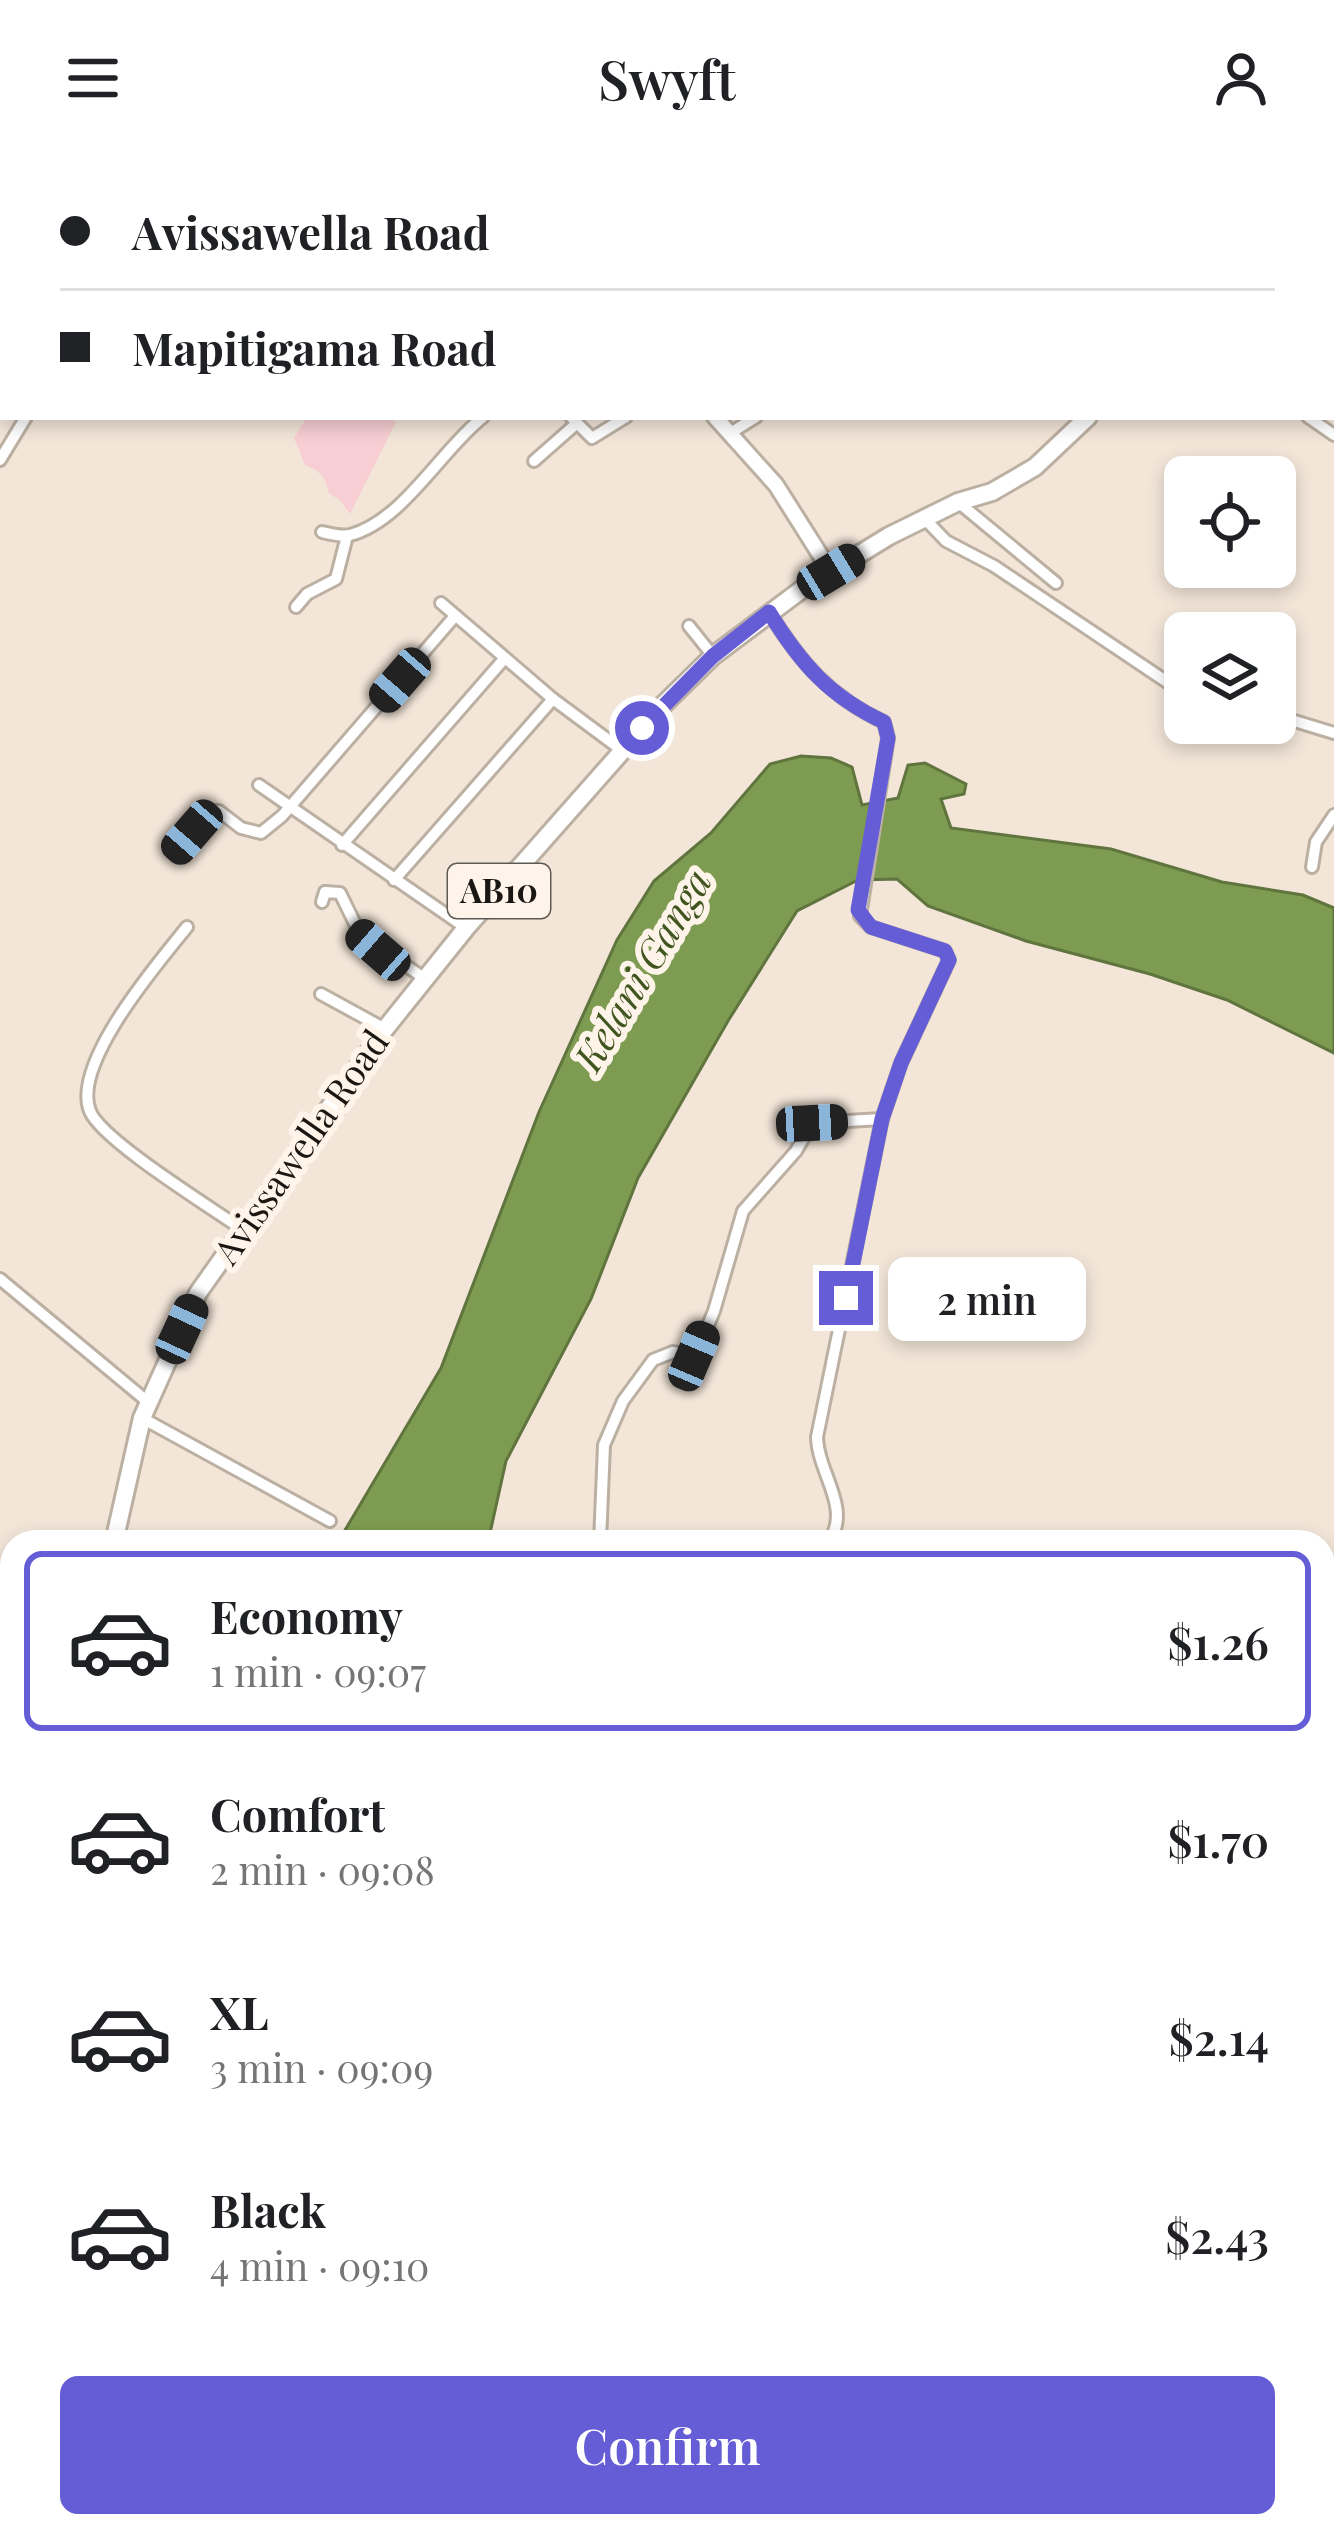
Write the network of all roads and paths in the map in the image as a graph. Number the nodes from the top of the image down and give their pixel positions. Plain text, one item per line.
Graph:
1 (24, 420) edge
2 (479, 420) edge
3 (621, 420) edge
4 (719, 420) edge
5 (751, 420) edge
6 (1085, 420) edge
7 (573, 421) edge
8 (732, 432) junction
9 (4, 444) edge
10 (0, 460) edge
11 (534, 460) dead end
12 (958, 502) junction
13 (923, 517) junction
14 (322, 532) dead end
15 (347, 536) junction
16 (831, 572) junction
17 (1056, 583) dead end
18 (441, 603) dead end
19 (296, 607) dead end
20 (769, 612) junction
21 (455, 616) junction
22 (688, 626) dead end
23 (713, 656) junction
24 (504, 659) junction
25 (1164, 680) edge
26 (553, 699) junction
27 (1296, 722) edge
28 (1334, 734) edge
29 (623, 751) junction
30 (259, 785) dead end
31 (289, 807) junction
32 (1334, 815) edge
33 (341, 845) junction
34 (175, 852) dead end
35 (1312, 867) dead end
36 (394, 880) junction
37 (322, 902) dead end
38 (338, 915) dead end
39 (356, 925) junction
40 (187, 927) dead end
41 (466, 928) junction
42 (424, 978) junction
43 (321, 994) dead end
44 (385, 1029) junction
45 (882, 1119) junction
46 (243, 1230) junction
47 (0, 1279) edge
48 (145, 1410) junction
49 (330, 1521) dead end
50 (117, 1530) edge
51 (599, 1530) edge
52 (837, 1530) edge

1 - 9 street
2 - 15 street
3 - 7 street
4 - 8 street
5 - 8 street
6 - 12 main road, Avissawella Road / AB10
7 - 11 street
8 - 16 street
9 - 10 street
12 - 13 main road, Avissawella Road / AB10
12 - 17 street
13 - 16 main road, Avissawella Road / AB10
13 - 25 street
14 - 15 street
15 - 19 street
16 - 20 main road, Avissawella Road / AB10
18 - 21 street
20 - 23 main road, Avissawella Road / AB10
20 - 45 street
21 - 24 street
21 - 31 street
22 - 23 street
23 - 29 main road, Avissawella Road / AB10
24 - 26 street
24 - 33 street
26 - 29 street
26 - 36 street
27 - 28 street
29 - 41 main road, Avissawella Road / AB10
30 - 31 street
31 - 33 street
31 - 34 street
32 - 35 street
33 - 36 street
36 - 41 street
37 - 39 street
38 - 39 street
39 - 42 street
40 - 46 street
41 - 42 main road, Avissawella Road / AB10
42 - 44 main road, Avissawella Road / AB10
43 - 44 street
44 - 46 main road, Avissawella Road / AB10
45 - 51 street
45 - 52 street
46 - 48 main road, Avissawella Road / AB10
47 - 48 street
48 - 49 street
48 - 50 main road, Avissawella Road / AB10

